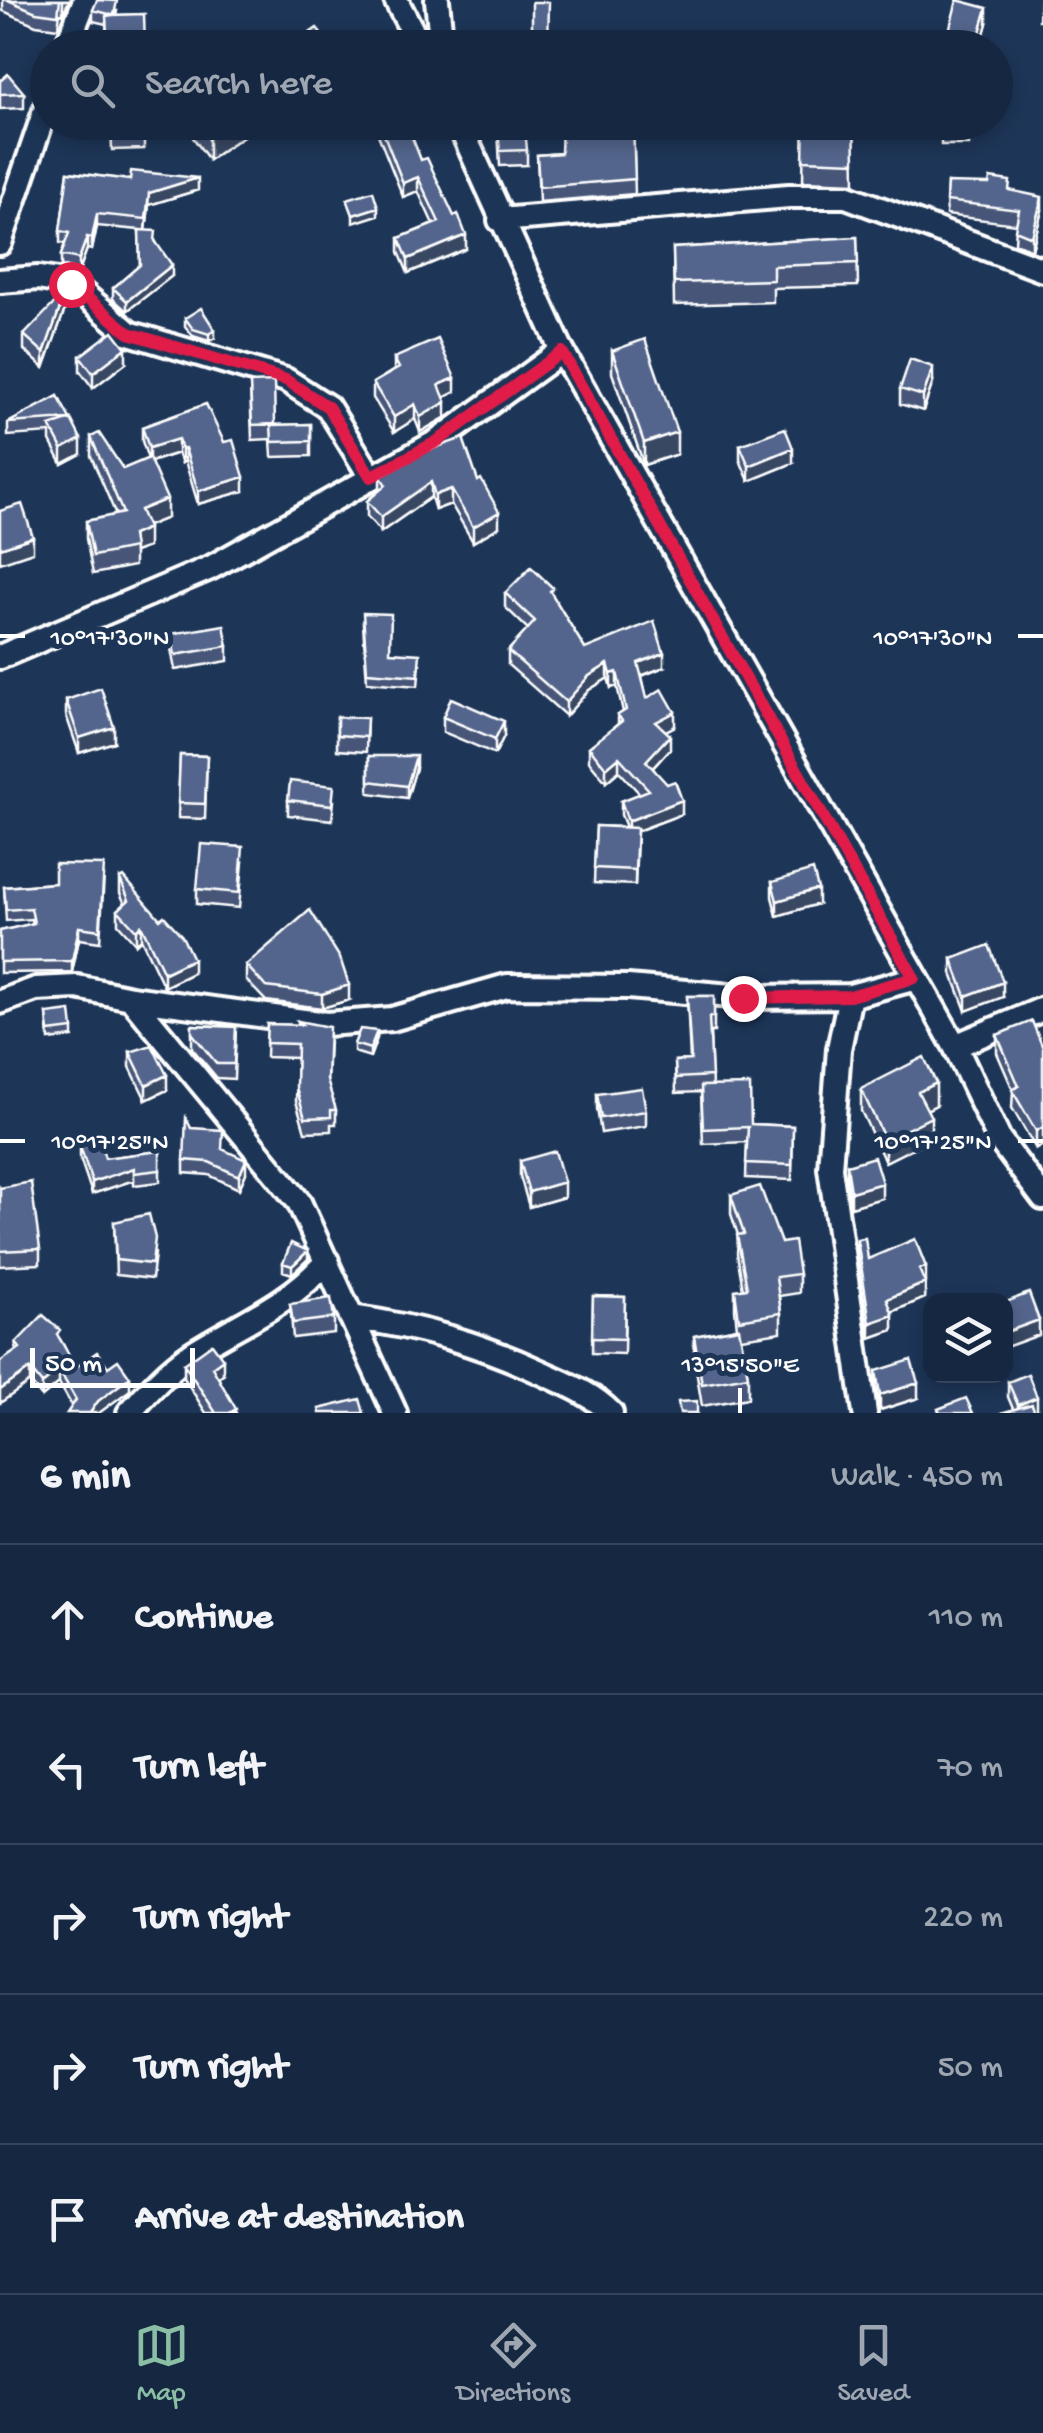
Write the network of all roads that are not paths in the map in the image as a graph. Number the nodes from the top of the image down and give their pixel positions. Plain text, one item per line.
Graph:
1 (84, 0) edge
2 (396, 0) edge
3 (438, 0) edge
4 (73, 30) edge
5 (412, 30) edge
6 (440, 30) edge
7 (35, 140) edge
8 (466, 140) edge
9 (500, 220) junction
10 (0, 243) edge
11 (1043, 270) edge
12 (0, 280) edge
13 (562, 352) junction
14 (371, 477) junction
15 (0, 657) edge
16 (914, 978) junction
17 (850, 996) junction
18 (131, 998) junction
19 (0, 1002) edge
20 (1043, 1009) edge
21 (954, 1046) junction
22 (1043, 1198) edge
23 (326, 1261) junction
24 (351, 1317) junction
25 (129, 1413) edge
26 (395, 1413) edge
27 (611, 1413) edge
28 (865, 1413) edge

1 - 4 street
2 - 5 street
3 - 6 street
7 - 10 street
8 - 9 street
9 - 11 street
9 - 13 street
12 - 14 street
13 - 14 street
13 - 16 street
14 - 15 street
16 - 17 street
16 - 21 street
17 - 18 street
17 - 28 street
18 - 19 street
18 - 23 street
20 - 21 street
21 - 22 street
23 - 24 street
23 - 25 street
24 - 26 street
24 - 27 street

